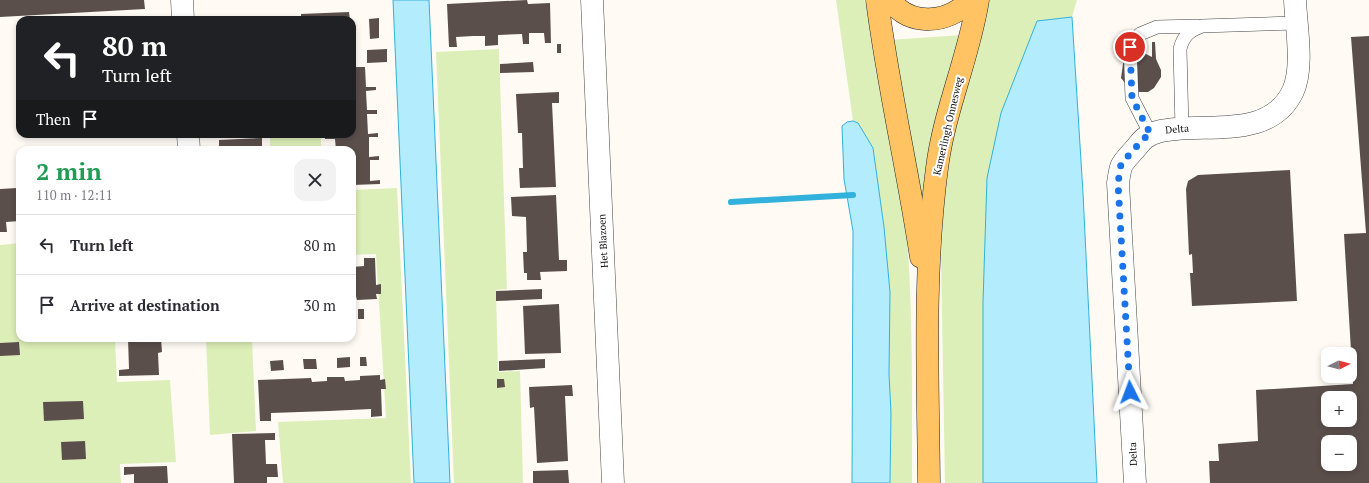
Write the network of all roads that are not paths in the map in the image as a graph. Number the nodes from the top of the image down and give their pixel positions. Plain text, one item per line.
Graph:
1 (182, 0) edge
2 (592, 0) edge
3 (876, 0) edge
4 (890, 0) edge
5 (970, 0) edge
6 (978, 0) edge
7 (1295, 0) edge
8 (183, 16) edge
9 (1296, 22) junction
10 (1202, 26) junction
11 (1182, 128) junction
12 (1151, 135) junction
13 (928, 301) junction
14 (613, 483) edge
15 (929, 483) edge
16 (1135, 483) edge

1 - 8 street
2 - 14 street, Het Blazoen
3 - 13 main road, Kamerlingh Onnesweg
4 - 5 main road
6 - 13 main road, Kamerlingh Onnesweg
7 - 9 street, Delta
9 - 10 lane
9 - 11 street, Delta
10 - 11 lane
10 - 12 lane
11 - 12 street, Delta
12 - 16 street, Delta
13 - 15 main road, Kamerlingh Onnesweg

